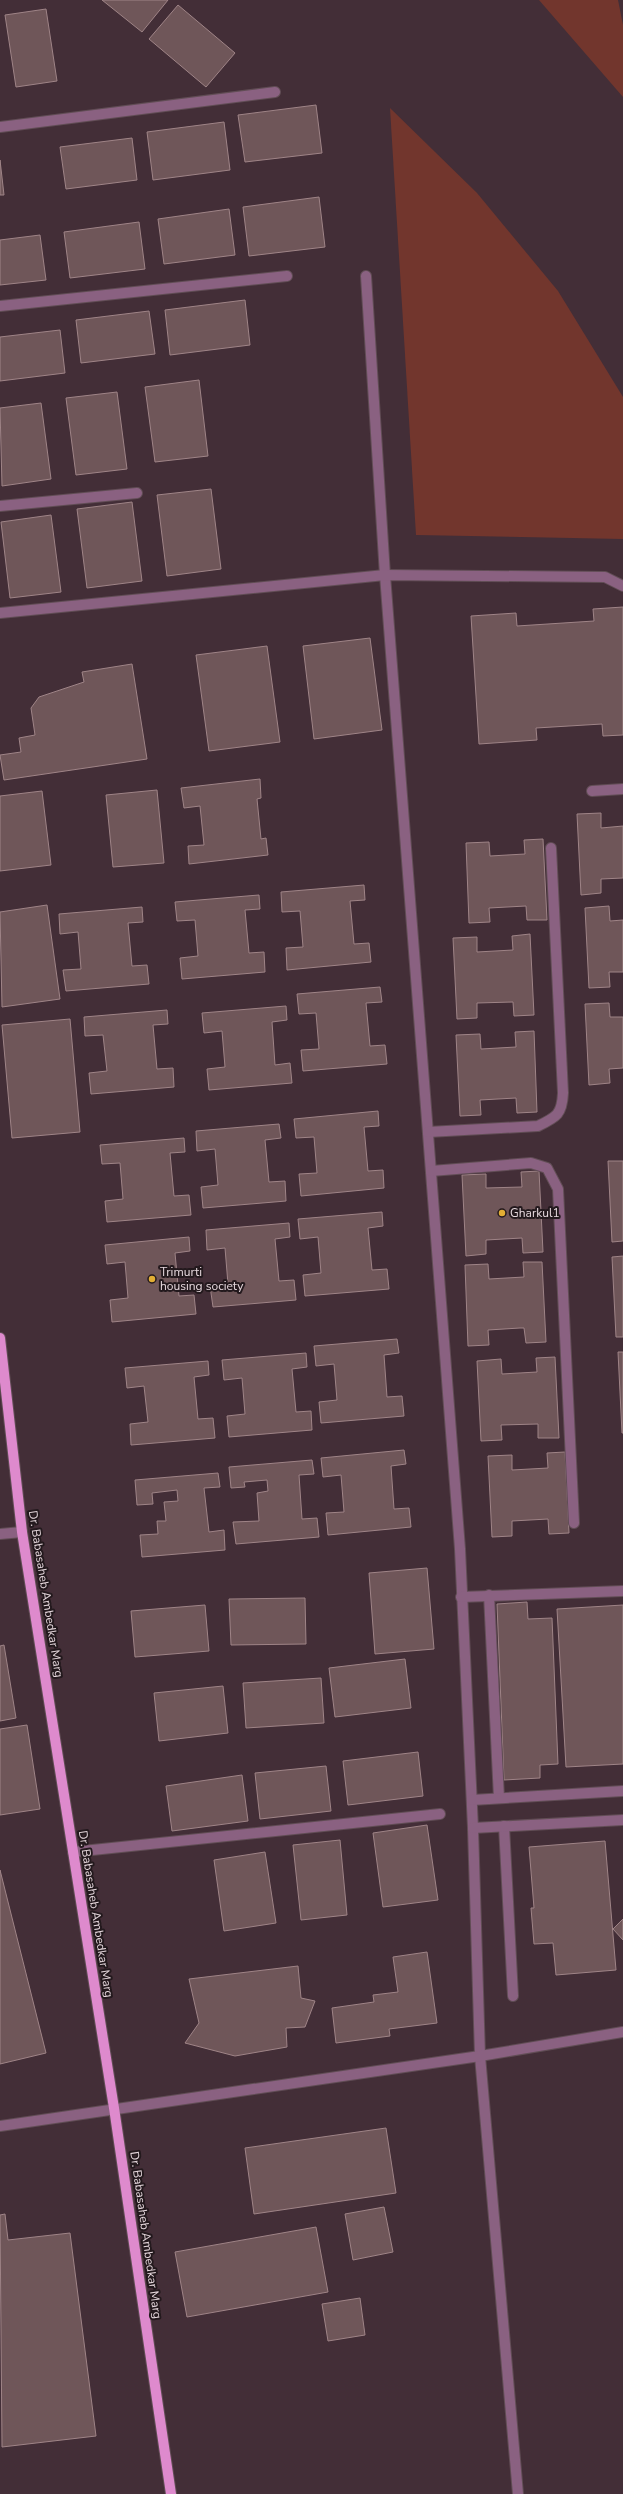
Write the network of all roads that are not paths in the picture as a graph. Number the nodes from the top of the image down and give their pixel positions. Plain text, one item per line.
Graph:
1 (275, 92) dead end
2 (0, 127) edge
3 (287, 276) dead end
4 (366, 276) dead end
5 (0, 306) edge
6 (137, 493) dead end
7 (0, 506) edge
8 (385, 575) junction
9 (623, 586) edge
10 (0, 613) edge
11 (623, 789) edge
12 (592, 791) dead end
13 (551, 848) dead end
14 (428, 1132) junction
15 (431, 1171) junction
16 (0, 1338) edge
17 (574, 1523) dead end
18 (22, 1532) junction
19 (0, 1534) edge
20 (623, 1591) edge
21 (489, 1595) junction
22 (461, 1597) junction
23 (623, 1791) edge
24 (500, 1798) junction
25 (472, 1800) junction
26 (440, 1814) dead end
27 (623, 1820) edge
28 (504, 1826) junction
29 (473, 1828) junction
30 (73, 1852) junction
31 (513, 1996) dead end
32 (623, 2032) edge
33 (480, 2056) junction
34 (114, 2108) junction
35 (0, 2126) edge
36 (172, 2494) edge
37 (518, 2494) edge

1 - 2 street
3 - 5 street
4 - 8 street
6 - 7 street
8 - 9 street
8 - 10 street
8 - 14 street
11 - 12 street
13 - 14 street
14 - 15 street
15 - 17 street
15 - 22 street
16 - 18 main road, Dr. Babasaheb Ambedkar Marg
18 - 19 street
18 - 30 main road, Dr. Babasaheb Ambedkar Marg
20 - 21 street
21 - 22 street
21 - 24 street
22 - 25 street
23 - 24 street
24 - 25 street
25 - 29 street
26 - 30 street
27 - 28 street
28 - 29 street
28 - 31 street
29 - 33 street
30 - 34 main road, Dr. Babasaheb Ambedkar Marg
32 - 33 street
33 - 34 street
33 - 37 street
34 - 35 street
34 - 36 main road, Dr. Babasaheb Ambedkar Marg

